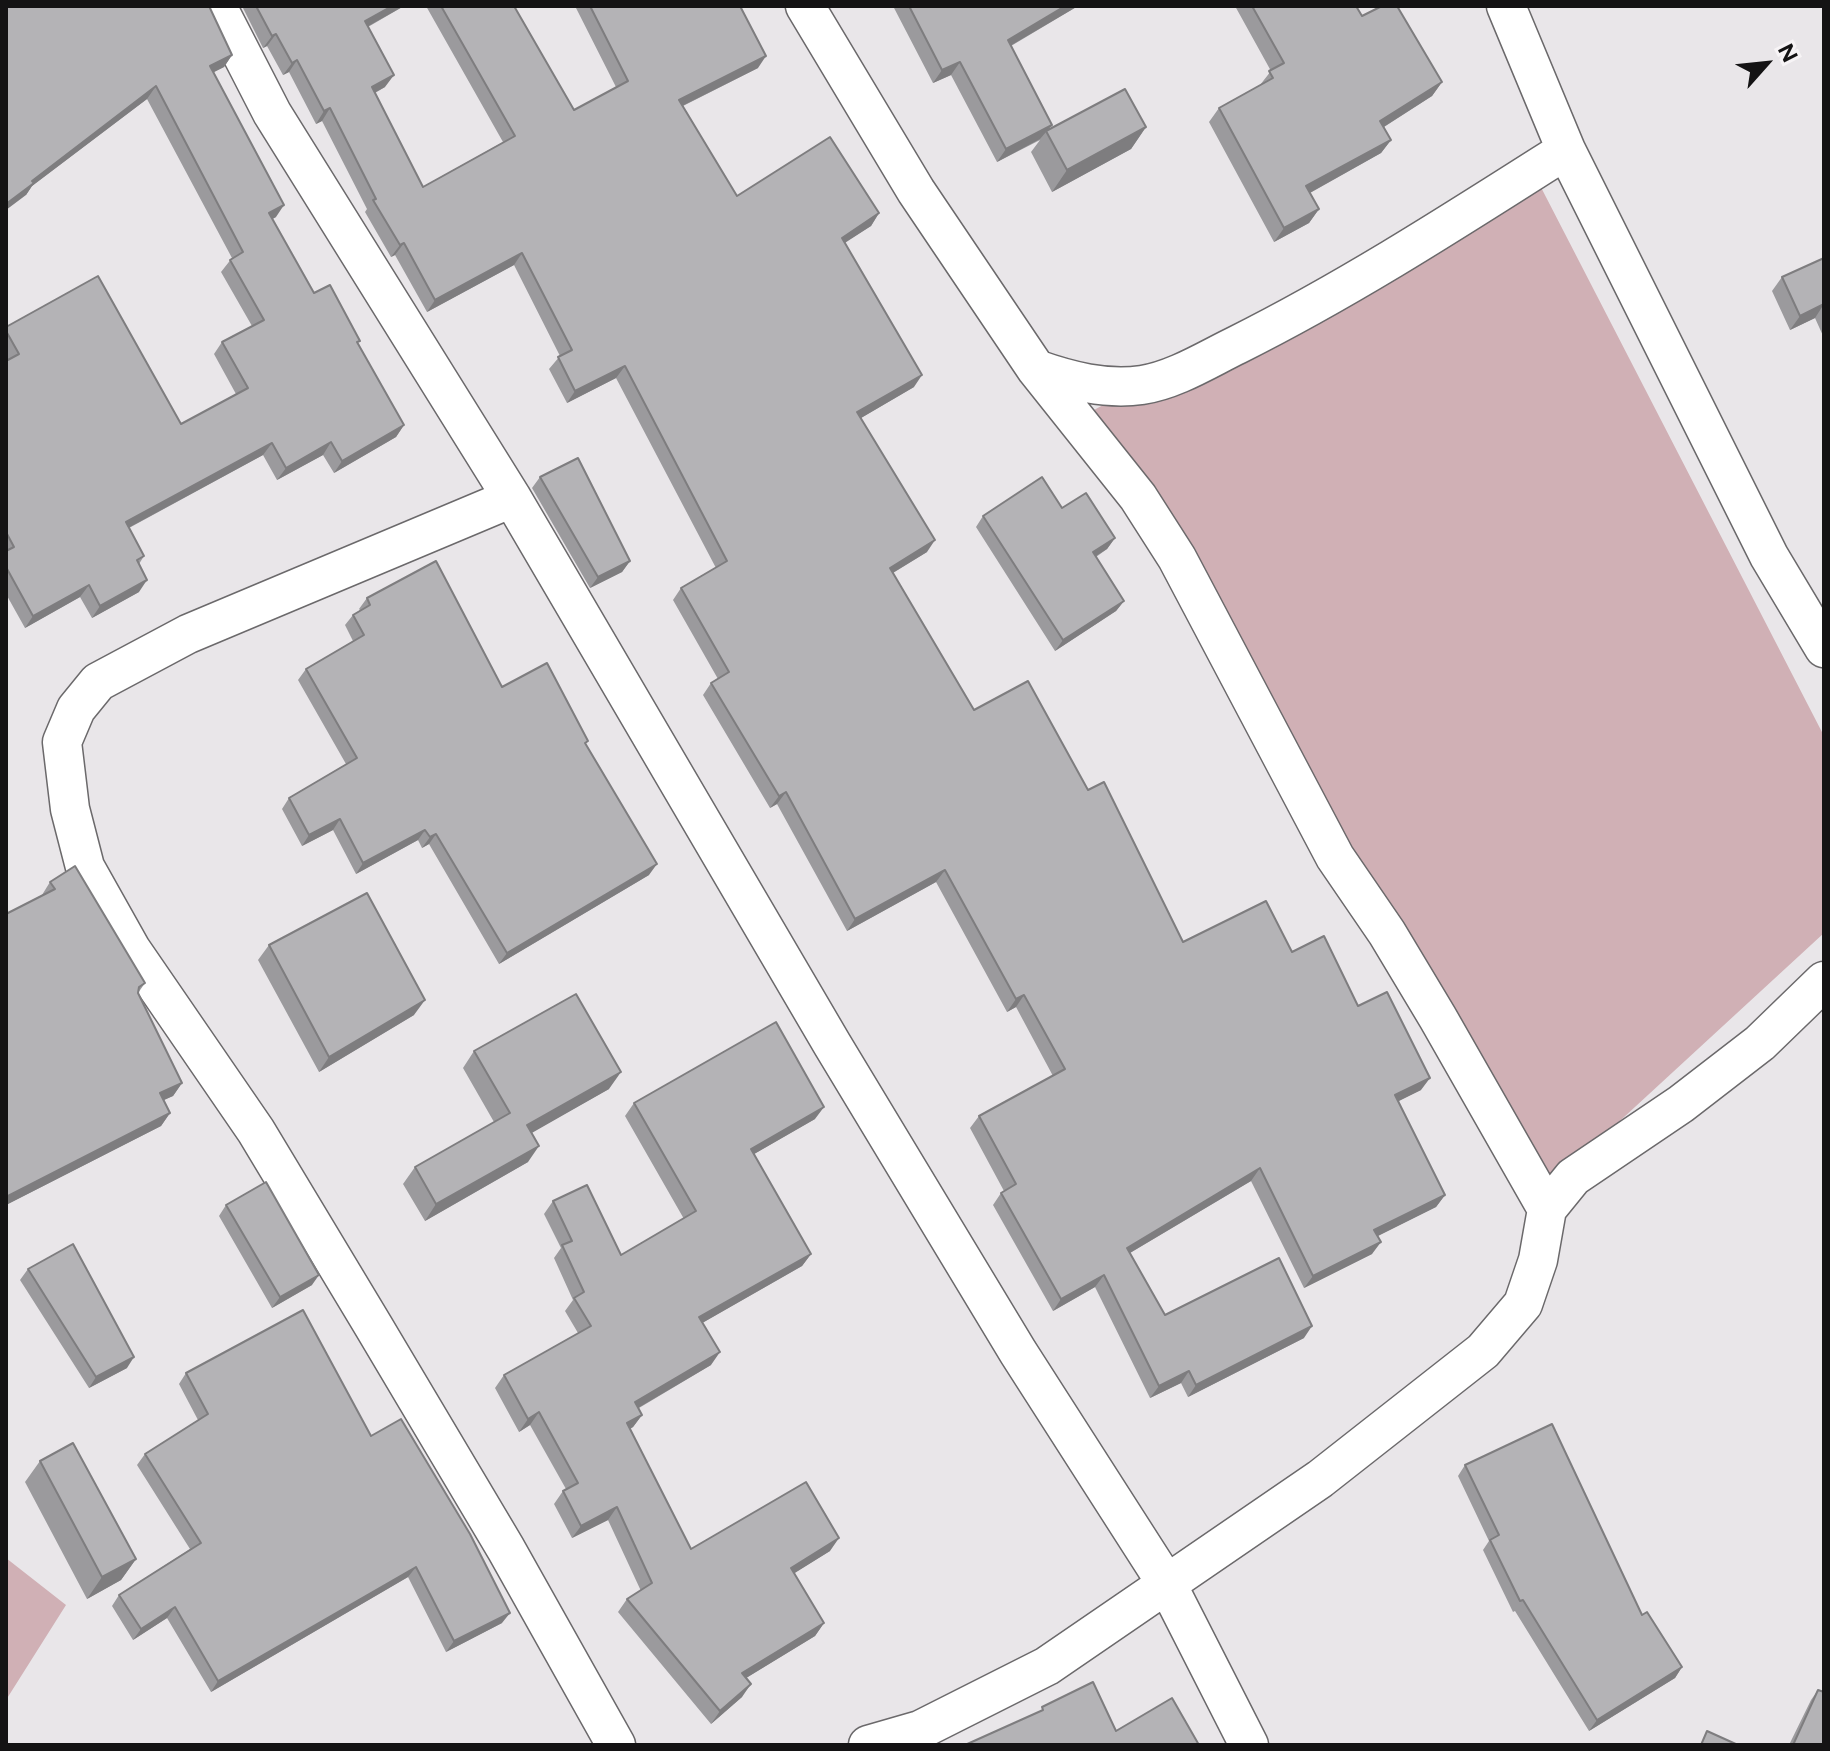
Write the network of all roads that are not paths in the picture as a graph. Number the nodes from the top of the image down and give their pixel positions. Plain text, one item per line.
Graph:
1 (217, 6) edge
2 (805, 6) edge
3 (1506, 6) edge
4 (1566, 150) junction
5 (1036, 369) junction
6 (512, 498) junction
7 (1824, 648) edge
8 (1824, 981) edge
9 (1547, 1209) junction
10 (1168, 1586) junction
11 (616, 1745) edge
12 (868, 1745) edge
13 (1249, 1745) edge

1 - 6 street
2 - 5 street
3 - 4 street
4 - 5 street
4 - 7 street
5 - 9 street
6 - 10 street
6 - 11 street
8 - 9 street
9 - 10 street
10 - 12 street
10 - 13 street

